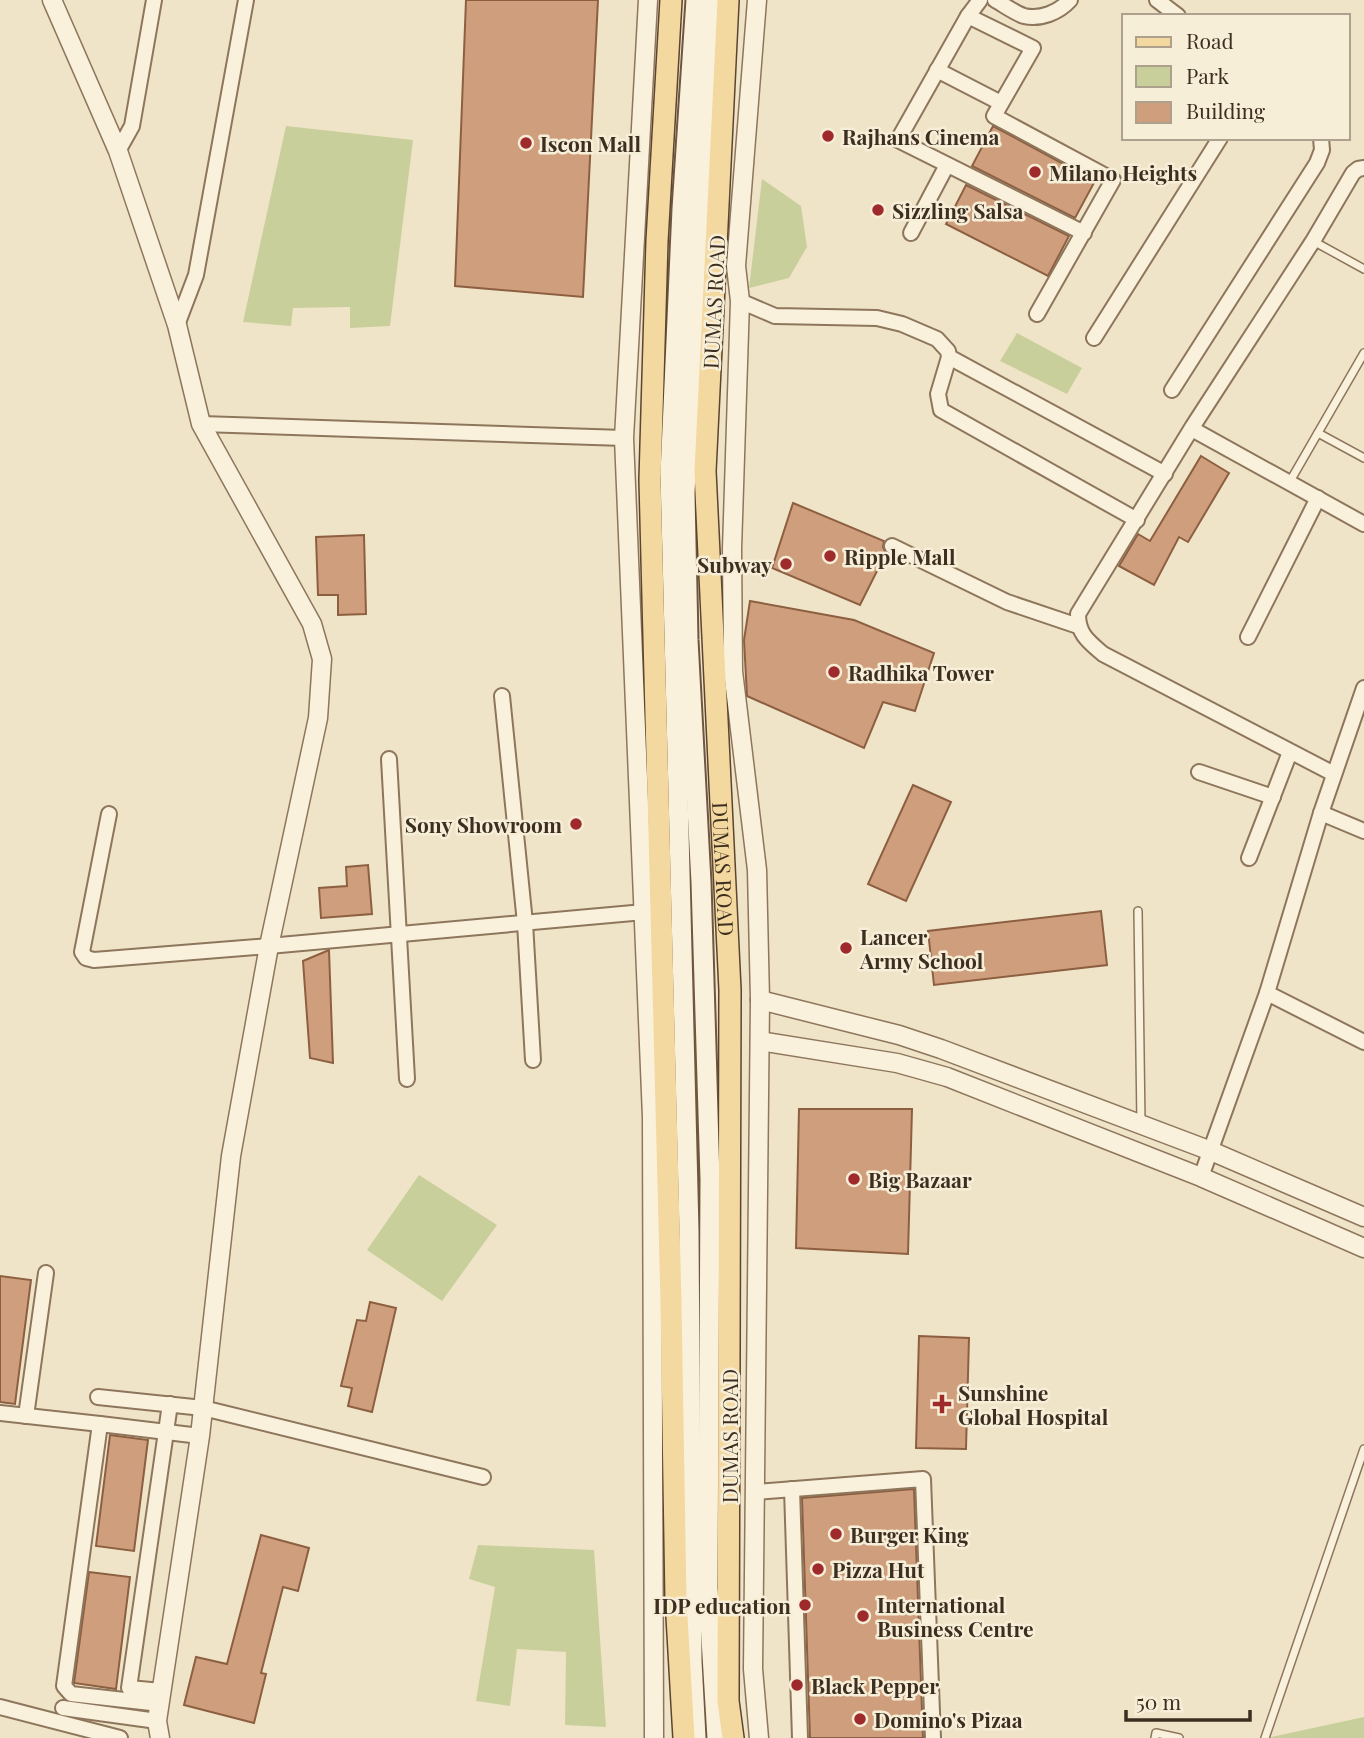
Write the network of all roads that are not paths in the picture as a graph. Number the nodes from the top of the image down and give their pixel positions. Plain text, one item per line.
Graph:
1 (52, 0) edge
2 (155, 0) edge
3 (246, 0) edge
4 (648, 0) edge
5 (671, 0) edge
6 (696, 0) edge
7 (710, 0) edge
8 (728, 0) edge
9 (757, 0) edge
10 (980, 0) edge
11 (995, 0) edge
12 (1070, 0) edge
13 (1157, 0) edge
14 (1175, 14) edge
15 (968, 16) junction
16 (936, 70) junction
17 (1001, 103) junction
18 (1219, 140) edge
19 (1321, 140) edge
20 (118, 151) junction
21 (947, 165) junction
22 (1364, 168) edge
23 (911, 233) dead end
24 (1084, 233) junction
25 (1313, 241) junction
26 (1364, 268) edge
27 (740, 301) junction
28 (1037, 314) dead end
29 (177, 325) junction
30 (1094, 338) dead end
31 (1364, 354) edge
32 (948, 357) junction
33 (1361, 366) edge
34 (1172, 390) dead end
35 (201, 424) junction
36 (1192, 429) junction
37 (1318, 433) junction
38 (624, 438) junction
39 (1364, 458) edge
40 (1165, 474) junction
41 (1289, 483) junction
42 (1318, 498) junction
43 (1137, 520) junction
44 (1364, 524) edge
45 (892, 546) dead end
46 (1078, 626) junction
47 (1248, 637) dead end
48 (1364, 688) edge
49 (502, 696) dead end
50 (1358, 728) edge
51 (1290, 752) junction
52 (389, 759) dead end
53 (1199, 772) dead end
54 (1334, 774) junction
55 (1273, 797) junction
56 (1321, 813) junction
57 (109, 814) dead end
58 (1364, 831) edge
59 (1250, 858) dead end
60 (1138, 911) dead end
61 (644, 912) junction
62 (525, 923) junction
63 (399, 934) junction
64 (269, 946) junction
65 (1267, 993) junction
66 (760, 1000) junction
67 (760, 1041) junction
68 (1364, 1042) edge
69 (533, 1060) dead end
70 (407, 1079) dead end
71 (1141, 1125) junction
72 (1211, 1151) junction
73 (1201, 1177) junction
74 (1364, 1217) edge
75 (1364, 1248) edge
76 (46, 1273) dead end
77 (99, 1397) dead end
78 (170, 1404) junction
79 (203, 1408) junction
80 (0, 1413) edge
81 (26, 1416) junction
82 (100, 1424) junction
83 (166, 1437) junction
84 (200, 1441) junction
85 (1364, 1449) edge
86 (483, 1477) dead end
87 (792, 1489) junction
88 (755, 1492) junction
89 (129, 1694) junction
90 (0, 1707) edge
91 (63, 1708) dead end
92 (160, 1714) edge
93 (126, 1717) junction
94 (120, 1738) edge
95 (654, 1738) edge
96 (684, 1738) edge
97 (696, 1738) edge
98 (717, 1738) edge
99 (733, 1738) edge
100 (759, 1738) edge
101 (800, 1738) edge
102 (933, 1738) edge
103 (1155, 1738) edge
104 (1179, 1738) edge
105 (1265, 1738) edge

1 - 20 street
2 - 20 street
3 - 29 street
4 - 38 street
5 - 96 main road
6 - 97 main road
7 - 98 main road
8 - 99 main road, DUMAS ROAD
9 - 27 street
10 - 15 street
11 - 12 street
13 - 14 street
15 - 16 street
15 - 17 street
16 - 17 street
16 - 21 street
17 - 24 street
18 - 30 street
19 - 34 street
20 - 29 street
21 - 23 street
21 - 24 street
22 - 25 street
24 - 28 street
25 - 26 lane
25 - 36 street
27 - 32 street
27 - 66 street
29 - 35 street
31 - 33 lane
32 - 40 street
32 - 43 street
33 - 37 lane
35 - 38 street
35 - 64 street
36 - 40 street
36 - 41 street
37 - 39 lane
37 - 41 lane
38 - 61 street
40 - 43 street
41 - 42 street
42 - 44 street
42 - 47 street
43 - 46 street
45 - 46 street
46 - 51 street
48 - 50 street
49 - 62 street
50 - 54 street
51 - 54 street
51 - 55 street
52 - 63 street
53 - 55 street
54 - 56 street
55 - 59 street
56 - 58 street
56 - 65 street
57 - 64 street
60 - 71 lane
61 - 62 street
61 - 95 street
62 - 63 street
62 - 69 street
63 - 64 street
63 - 70 street
64 - 79 street
65 - 68 street
65 - 72 street
66 - 67 street
66 - 71 street
67 - 73 street
67 - 88 street
71 - 72 street
72 - 73 street
72 - 74 street
73 - 75 street
76 - 81 street
77 - 78 street
78 - 79 street
78 - 83 street
79 - 84 street
79 - 86 street
80 - 81 street
81 - 82 street
82 - 83 street
82 - 89 street
83 - 84 street
83 - 89 street
84 - 92 street
85 - 105 lane
87 - 88 street
87 - 101 street
87 - 102 street
88 - 100 street
89 - 92 street
89 - 93 street
90 - 94 street
91 - 93 street
92 - 93 street
103 - 104 lane

